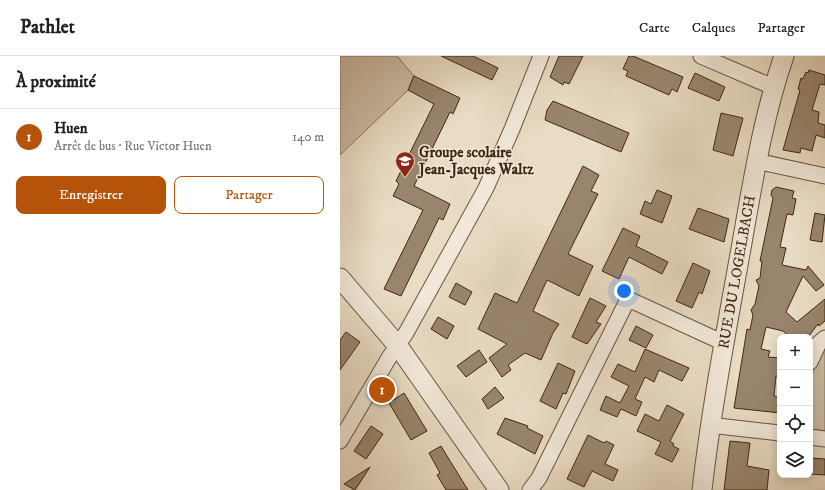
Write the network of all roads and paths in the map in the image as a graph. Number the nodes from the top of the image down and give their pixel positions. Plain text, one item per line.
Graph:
1 (541, 56) edge
2 (701, 56) edge
3 (784, 56) edge
4 (773, 87) junction
5 (756, 161) junction
6 (825, 176) edge
7 (340, 278) edge
8 (825, 338) edge
9 (724, 343) junction
10 (398, 346) junction
11 (813, 356) edge
12 (709, 425) junction
13 (777, 433) edge
14 (813, 437) edge
15 (825, 439) edge
16 (340, 441) edge
17 (499, 490) edge
18 (530, 490) edge
19 (702, 490) edge

1 - 10 street
2 - 4 street
3 - 4 street, RUE DU LOGELBACH
4 - 5 street, RUE DU LOGELBACH
5 - 6 street
5 - 9 street, RUE DU LOGELBACH
7 - 10 street
8 - 11 street
9 - 12 street, RUE DU LOGELBACH
9 - 18 street
10 - 16 street
10 - 17 street
12 - 13 street
12 - 19 street, RUE DU LOGELBACH
14 - 15 street

